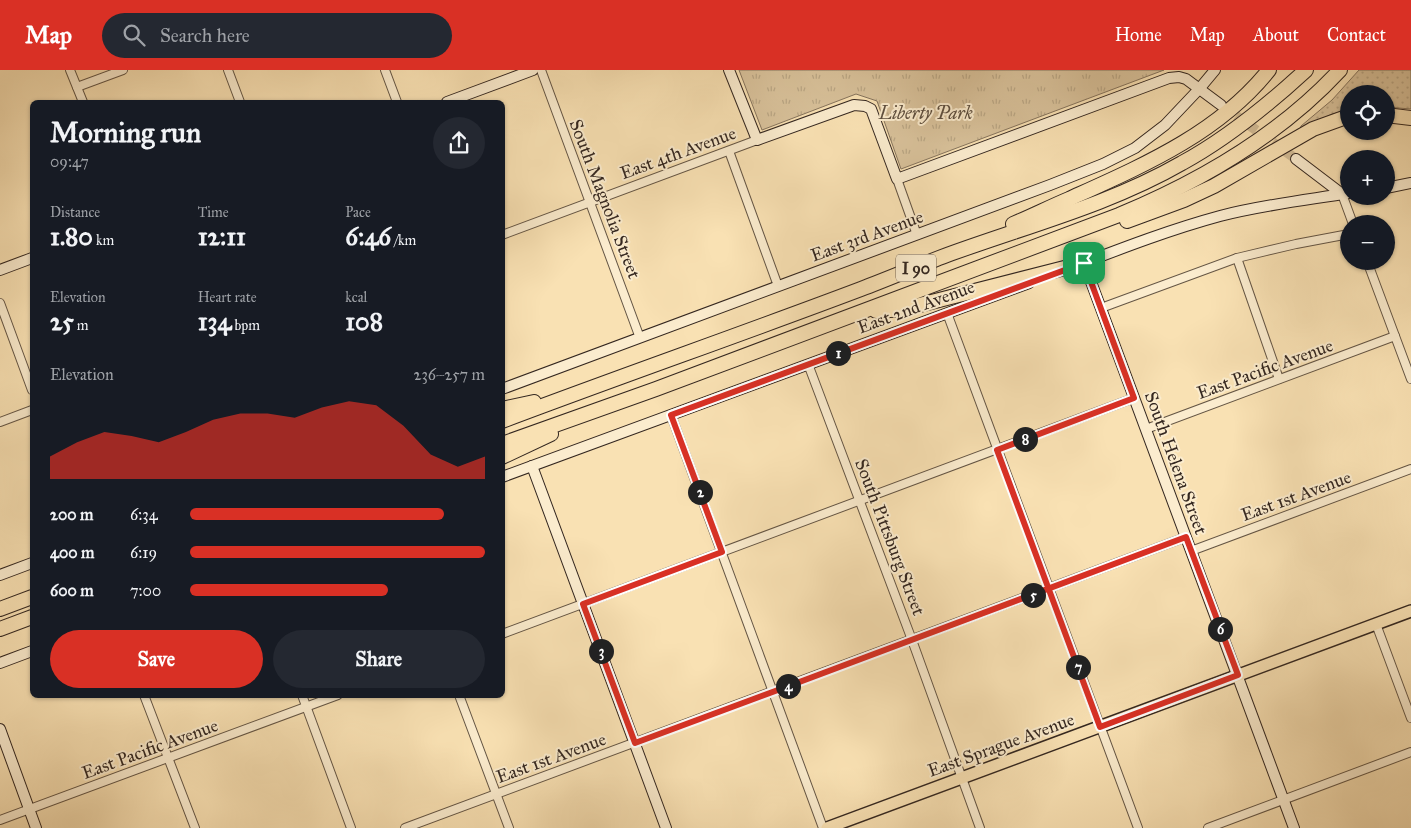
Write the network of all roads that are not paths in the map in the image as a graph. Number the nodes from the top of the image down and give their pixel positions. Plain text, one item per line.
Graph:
1 (70, 70) edge
2 (123, 70) edge
3 (228, 70) edge
4 (385, 70) edge
5 (533, 70) edge
6 (541, 70) edge
7 (729, 70) edge
8 (1215, 70) edge
9 (1269, 70) edge
10 (1306, 70) edge
11 (1340, 70) edge
12 (77, 87) junction
13 (1200, 88) junction
14 (82, 100) edge
15 (239, 100) edge
16 (395, 100) edge
17 (452, 100) edge
18 (1221, 104) tunnel mouth
19 (1395, 116) edge
20 (1411, 118) edge
21 (1340, 119) edge
22 (757, 140) junction
23 (729, 151) junction
24 (1296, 159) tunnel mouth
25 (896, 179) junction
26 (1411, 184) edge
27 (1395, 187) edge
28 (1340, 190) edge
29 (1340, 195) edge
30 (590, 202) junction
31 (505, 233) edge
32 (917, 235) junction
33 (1340, 236) edge
34 (1052, 241) junction
35 (949, 255) junction
36 (1237, 258) junction
37 (30, 259) edge
38 (1084, 263) junction
39 (0, 270) edge
40 (1370, 270) edge
41 (778, 286) junction
42 (0, 303) edge
43 (1101, 308) junction
44 (863, 312) junction
45 (947, 313) junction
46 (1395, 336) junction
47 (640, 338) junction
48 (808, 364) junction
49 (1410, 376) edge
50 (1280, 380) junction
51 (30, 385) edge
52 (505, 387) edge
53 (581, 391) junction
54 (1134, 398) junction
55 (505, 408) edge
56 (30, 411) edge
57 (671, 415) junction
58 (578, 416) junction
59 (505, 420) edge
60 (0, 422) edge
61 (1146, 429) junction
62 (505, 443) edge
63 (997, 450) junction
64 (505, 456) edge
65 (532, 466) junction
66 (1411, 470) edge
67 (505, 476) edge
68 (859, 501) junction
69 (1186, 537) junction
70 (1191, 551) junction
71 (722, 552) junction
72 (30, 564) edge
73 (0, 575) edge
74 (1049, 589) junction
75 (30, 598) edge
76 (583, 604) junction
77 (0, 609) edge
78 (1411, 611) edge
79 (30, 618) edge
80 (1376, 624) junction
81 (0, 629) edge
82 (505, 633) edge
83 (912, 640) junction
84 (30, 652) edge
85 (0, 663) edge
86 (1238, 675) junction
87 (773, 692) junction
88 (145, 698) edge
89 (303, 698) edge
90 (330, 698) edge
91 (460, 698) edge
92 (306, 707) junction
93 (1411, 718) edge
94 (1100, 727) junction
95 (0, 729) edge
96 (635, 743) junction
97 (1411, 752) edge
98 (168, 758) junction
99 (962, 778) junction
100 (496, 794) junction
101 (1284, 800) junction
102 (29, 809) junction
103 (0, 820) edge
104 (36, 828) edge
105 (195, 828) edge
106 (351, 828) edge
107 (405, 828) edge
108 (508, 828) edge
109 (666, 828) edge
110 (823, 828) edge
111 (827, 828) edge
112 (980, 828) edge
113 (1138, 828) edge
114 (1208, 828) edge
115 (1294, 828) edge

1 - 12 street
2 - 12 street
3 - 15 street
4 - 16 street
5 - 17 street
6 - 30 street, South Magnolia Street
7 - 22 street
8 - 13 street, East 3rd Avenue
9 - 35 highway
10 - 35 highway, I 90
11 - 34 highway, I 90
12 - 14 street
13 - 18 street
13 - 25 street
13 - 32 street, East 3rd Avenue
19 - 20 highway
21 - 34 highway
22 - 23 street, East 4th Avenue
22 - 25 street, East 4th Avenue
23 - 30 street, East 4th Avenue
23 - 41 street
24 - 28 street
25 - 32 street
26 - 27 street
29 - 38 street, East 2nd Avenue
30 - 31 street, East 4th Avenue
30 - 47 street, South Magnolia Street
32 - 41 street, East 3rd Avenue
33 - 36 street
34 - 44 highway, I 90
35 - 53 highway, I 90
36 - 43 street
36 - 50 street
37 - 39 street
38 - 43 street, South Helena Street
38 - 44 highway
38 - 45 street, East 2nd Avenue
40 - 46 street
41 - 47 street, East 3rd Avenue
42 - 51 street
43 - 54 street, South Helena Street
44 - 58 highway, I 90
45 - 48 street, East 2nd Avenue
45 - 63 street
46 - 49 street
46 - 50 street, East Pacific Avenue
47 - 52 street, East 3rd Avenue
48 - 57 street, East 2nd Avenue
48 - 68 street, South Pittsburg Street
50 - 61 street, East Pacific Avenue
53 - 55 highway
53 - 59 highway, I 90
54 - 61 street, South Helena Street
54 - 63 street
56 - 60 street
57 - 65 street, East 2nd Avenue
57 - 71 street
58 - 62 highway, I 90
58 - 64 highway
61 - 69 street, South Helena Street
63 - 68 street
63 - 74 street
65 - 67 street, East 2nd Avenue
65 - 76 street
66 - 70 street, East 1st Avenue
68 - 71 street
68 - 83 street, South Pittsburg Street
69 - 70 street, South Helena Street
69 - 74 street, East 1st Avenue
70 - 86 street, South Helena Street
71 - 76 street
71 - 87 street
72 - 73 street
74 - 83 street, East 1st Avenue
74 - 94 street
75 - 77 highway
76 - 82 street
76 - 96 street
78 - 80 main road, East Sprague Avenue
79 - 81 highway
80 - 86 main road, East Sprague Avenue
80 - 93 street
83 - 87 street, East 1st Avenue
83 - 99 street, South Pittsburg Street
84 - 85 street
86 - 94 main road, East Sprague Avenue
86 - 101 street, South Helena Street
87 - 96 street, East 1st Avenue
87 - 110 street
88 - 98 street
89 - 92 street
90 - 92 street, East Pacific Avenue
91 - 100 street
92 - 98 street, East Pacific Avenue
92 - 106 street
94 - 99 main road, East Sprague Avenue
94 - 113 street
95 - 102 street
96 - 100 street, East 1st Avenue
96 - 109 street
97 - 101 street
98 - 102 street, East Pacific Avenue
98 - 105 street
99 - 111 main road, East Sprague Avenue
99 - 112 street, South Pittsburg Street
100 - 107 street, East 1st Avenue
100 - 108 street
101 - 114 street
101 - 115 street, South Helena Street
102 - 103 street, East Pacific Avenue
102 - 104 street

